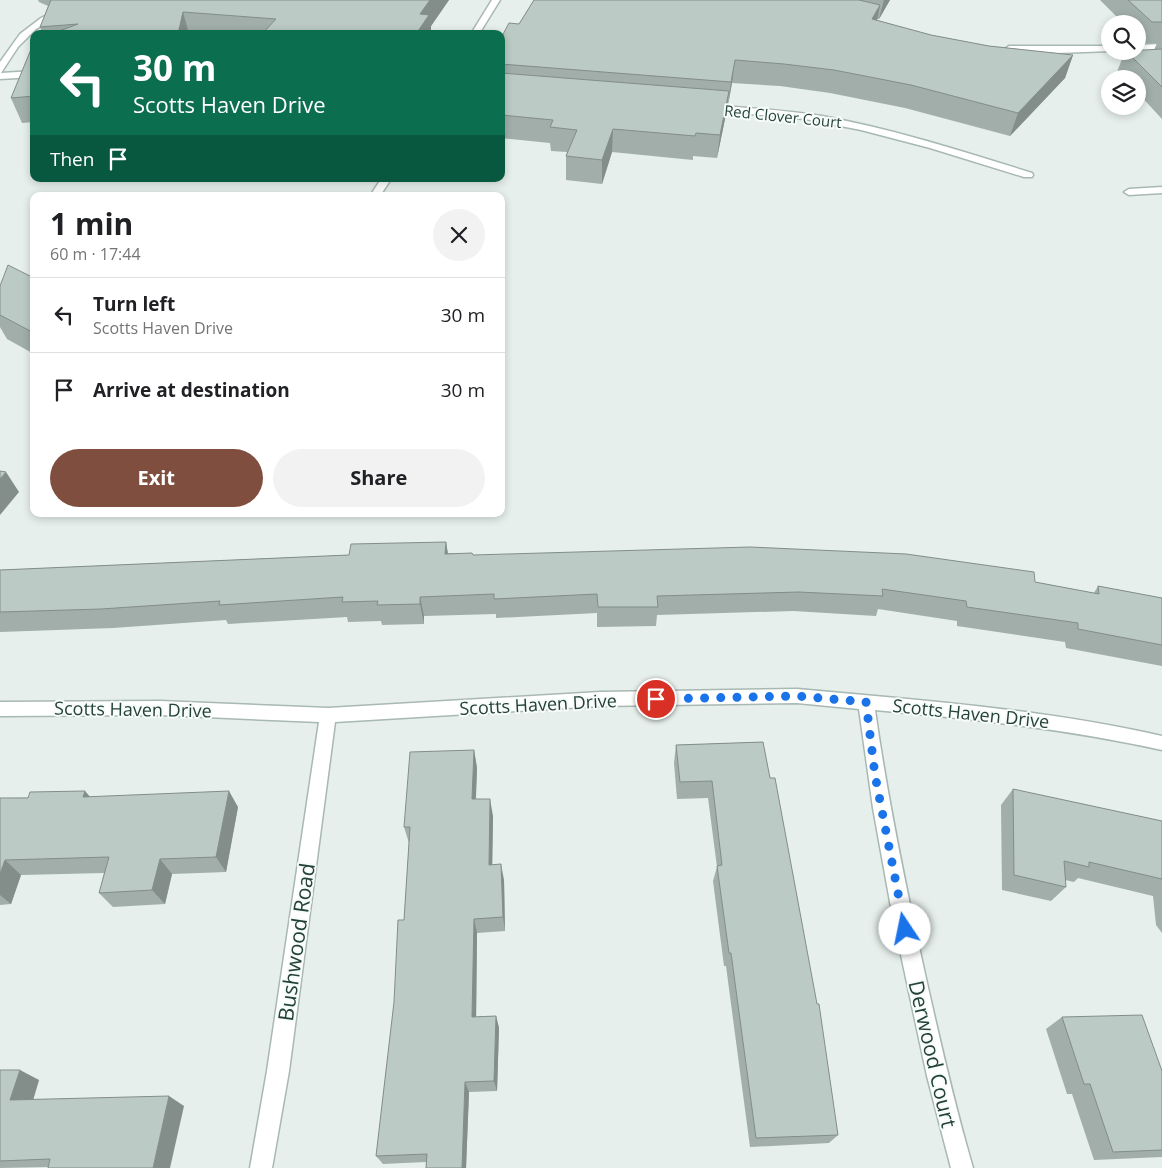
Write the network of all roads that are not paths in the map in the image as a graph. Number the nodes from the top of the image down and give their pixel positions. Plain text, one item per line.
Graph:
1 (83, 0) edge
2 (496, 0) edge
3 (477, 30) edge
4 (1162, 47) edge
5 (999, 48) edge
6 (1146, 48) edge
7 (1101, 49) edge
8 (0, 71) edge
9 (30, 74) edge
10 (0, 76) edge
11 (698, 107) edge
12 (1028, 175) dead end
13 (1162, 190) edge
14 (1128, 192) dead end
15 (866, 702) junction
16 (0, 709) edge
17 (328, 715) junction
18 (1162, 743) edge
19 (261, 1168) edge
20 (962, 1168) edge

1 - 8 street
2 - 3 street
4 - 6 street
5 - 7 street
9 - 10 street
11 - 12 street, Red Clover Court
13 - 14 street
15 - 17 street, Scotts Haven Drive
15 - 18 street, Scotts Haven Drive
15 - 20 street, Derwood Court
16 - 17 street, Scotts Haven Drive
17 - 19 street, Bushwood Road

